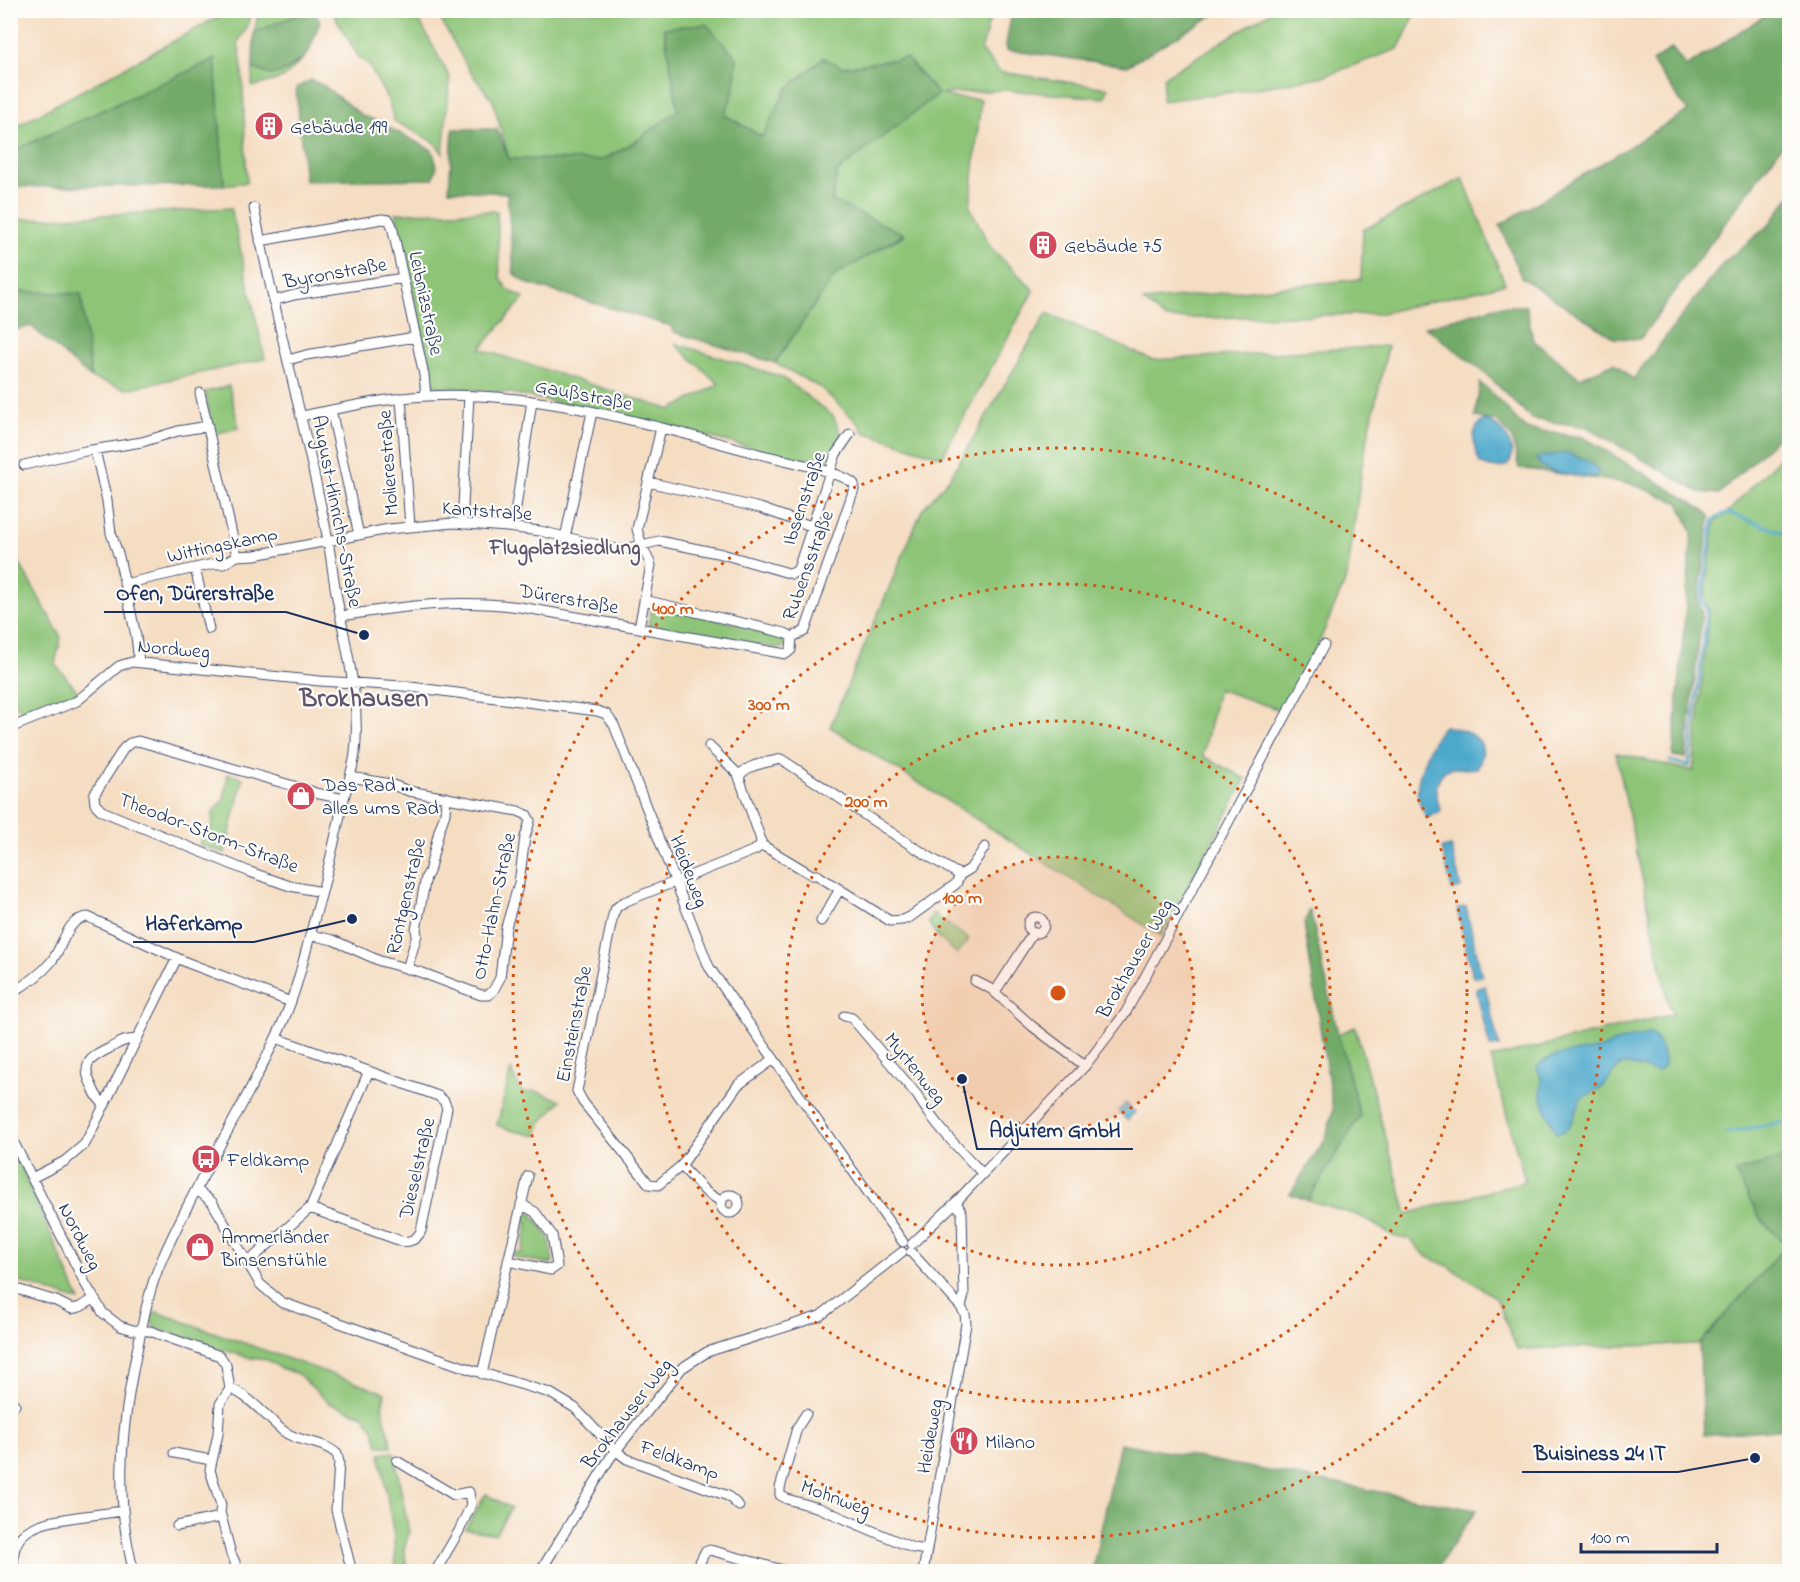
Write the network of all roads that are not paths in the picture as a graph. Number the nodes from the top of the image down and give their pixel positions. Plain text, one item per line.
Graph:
1 (254, 208) dead end
2 (260, 241) junction
3 (403, 278) junction
4 (273, 301) junction
5 (415, 337) junction
6 (288, 360) junction
7 (200, 393) dead end
8 (426, 396) junction
9 (469, 396) junction
10 (401, 398) junction
11 (532, 401) junction
12 (331, 410) junction
13 (592, 412) junction
14 (301, 416) junction
15 (208, 426) junction
16 (661, 428) junction
17 (850, 434) dead end
18 (95, 450) junction
19 (24, 465) dead end
20 (830, 473) junction
21 (648, 482) junction
22 (854, 484) joint
23 (462, 524) junction
24 (410, 526) junction
25 (811, 526) junction
26 (513, 527) junction
27 (359, 535) junction
28 (565, 537) junction
29 (328, 540) junction
30 (642, 546) junction
31 (237, 556) junction
32 (195, 568) junction
33 (792, 574) joint
34 (124, 584) junction
35 (644, 600) junction
36 (341, 616) junction
37 (639, 628) junction
38 (209, 629) dead end
39 (792, 637) junction
40 (1324, 645) dead end
41 (789, 652) joint
42 (139, 662) junction
43 (352, 682) junction
44 (10, 728) edge
45 (709, 746) dead end
46 (740, 775) junction
47 (351, 777) junction
48 (446, 797) junction
49 (344, 799) junction
50 (760, 845) junction
51 (985, 847) dead end
52 (960, 875) junction
53 (675, 882) junction
54 (840, 889) junction
55 (322, 892) junction
56 (821, 921) dead end
57 (1032, 933) dead end
58 (311, 935) junction
59 (177, 958) junction
60 (407, 969) junction
61 (975, 981) dead end
62 (994, 992) junction
63 (10, 993) edge
64 (291, 1002) junction
65 (844, 1016) dead end
66 (276, 1038) junction
67 (137, 1040) junction
68 (774, 1059) junction
69 (1084, 1066) junction
70 (369, 1071) junction
71 (105, 1105) junction
72 (10, 1136) edge
73 (681, 1166) junction
74 (982, 1173) junction
75 (528, 1176) dead end
76 (33, 1178) junction
77 (197, 1190) junction
78 (722, 1202) dead end
79 (956, 1202) junction
80 (521, 1204) junction
81 (310, 1208) junction
82 (907, 1247) junction
83 (508, 1261) junction
84 (247, 1263) junction
85 (10, 1287) edge
86 (94, 1299) junction
87 (961, 1307) junction
88 (141, 1332) junction
89 (483, 1374) junction
90 (230, 1389) junction
91 (806, 1414) dead end
92 (615, 1450) junction
93 (174, 1453) dead end
94 (211, 1460) junction
95 (398, 1461) dead end
96 (739, 1506) dead end
97 (123, 1511) junction
98 (221, 1517) junction
99 (177, 1526) dead end
100 (927, 1550) junction
101 (15, 1572) edge
102 (134, 1572) edge
103 (236, 1572) edge
104 (352, 1572) edge
105 (435, 1572) edge
106 (540, 1572) edge
107 (695, 1572) edge
108 (793, 1572) edge
109 (924, 1572) edge

1 - 2 street, August-Hinrichs-Straße
2 - 3 street, Leibnizstraße
2 - 4 street, August-Hinrichs-Straße
3 - 4 street, Byronstraße
3 - 5 street, Leibnizstraße
4 - 6 street, August-Hinrichs-Straße
5 - 6 street
5 - 8 street, Leibnizstraße
6 - 14 street, August-Hinrichs-Straße
7 - 15 street
8 - 9 street, Gaußstraße
8 - 10 street, Gaußstraße
9 - 11 street, Gaußstraße
9 - 23 street
10 - 12 street, Gaußstraße
10 - 24 street, Molierestraße
11 - 13 street, Gaußstraße
11 - 26 street
12 - 14 street, Gaußstraße
12 - 27 street
13 - 16 street, Gaußstraße
13 - 28 street
14 - 29 street, August-Hinrichs-Straße
15 - 18 street
15 - 31 street
16 - 20 street, Gaußstraße
16 - 21 street
17 - 20 street, Ibsenstraße
18 - 19 street
18 - 34 street
20 - 22 street, Gaußstraße
20 - 25 street, Ibsenstraße
21 - 25 street
21 - 30 street
22 - 39 street, Rubensstraße
23 - 24 street, Kantstraße
23 - 26 street, Kantstraße
24 - 27 street, Kantstraße
25 - 33 street, Ibsenstraße
26 - 28 street, Kantstraße
27 - 29 street, Kantstraße
28 - 30 street, Kantstraße
29 - 31 street, Wittingskamp
29 - 36 street, August-Hinrichs-Straße
30 - 33 street, Kantstraße
30 - 35 street
31 - 32 street, Wittingskamp
32 - 34 street, Wittingskamp
32 - 38 street
34 - 42 street
35 - 37 street
35 - 39 street
36 - 37 street, Dürerstraße
36 - 43 street, August-Hinrichs-Straße
37 - 41 street, Dürerstraße
39 - 41 street, Rubensstraße
40 - 69 street, Brokhauser Weg
42 - 43 street, Nordweg
42 - 44 street, Nordweg
43 - 47 street, August-Hinrichs-Straße
43 - 53 street, Heideweg
45 - 46 street
46 - 50 street
46 - 52 street
47 - 48 street, Otto-Hahn-Straße
47 - 49 street, August-Hinrichs-Straße
48 - 60 street, Röntgenstraße
48 - 60 street, Otto-Hahn-Straße
49 - 55 street, August-Hinrichs-Straße
49 - 55 street, Theodor-Storm-Straße
50 - 53 street
50 - 54 street
51 - 52 street
52 - 54 street
53 - 68 street, Heideweg
53 - 73 street, Einsteinstraße
54 - 56 street
55 - 58 street, August-Hinrichs-Straße
57 - 62 street
58 - 60 street, Otto-Hahn-Straße
58 - 64 street, August-Hinrichs-Straße
59 - 63 street
59 - 64 street
59 - 67 street
61 - 62 street
62 - 69 street
64 - 66 street, August-Hinrichs-Straße
65 - 74 street, Myrtenweg
66 - 70 street, Dieselstraße
66 - 77 street, August-Hinrichs-Straße
67 - 71 street
67 - 71 street
68 - 73 street, Einsteinstraße
68 - 82 street, Heideweg
69 - 74 street, Brokhauser Weg
70 - 81 street
70 - 81 street, Dieselstraße
71 - 76 street
72 - 76 street, Nordweg
73 - 78 street
74 - 79 street, Brokhauser Weg
75 - 80 street
76 - 86 street, Nordweg
77 - 84 street, Feldkamp
77 - 88 street, August-Hinrichs-Straße
79 - 82 street, Brokhauser Weg
79 - 87 street, Heideweg
80 - 83 street
80 - 83 street
81 - 84 street
82 - 87 street, Heideweg
82 - 92 street, Brokhauser Weg
83 - 89 street
84 - 89 street, Feldkamp
85 - 86 street
86 - 88 street, Nordweg
87 - 100 street, Heideweg
88 - 90 street, Nordweg
88 - 97 street, August-Hinrichs-Straße
89 - 92 street, Feldkamp
90 - 94 street
90 - 104 street
91 - 100 street, Mohnweg
92 - 96 street, Feldkamp
92 - 106 street, Brokhauser Weg
93 - 94 street
94 - 98 street
95 - 105 street
97 - 101 street
97 - 102 street, August-Hinrichs-Straße
98 - 99 street
98 - 103 street
100 - 109 street, Heideweg
107 - 108 street

